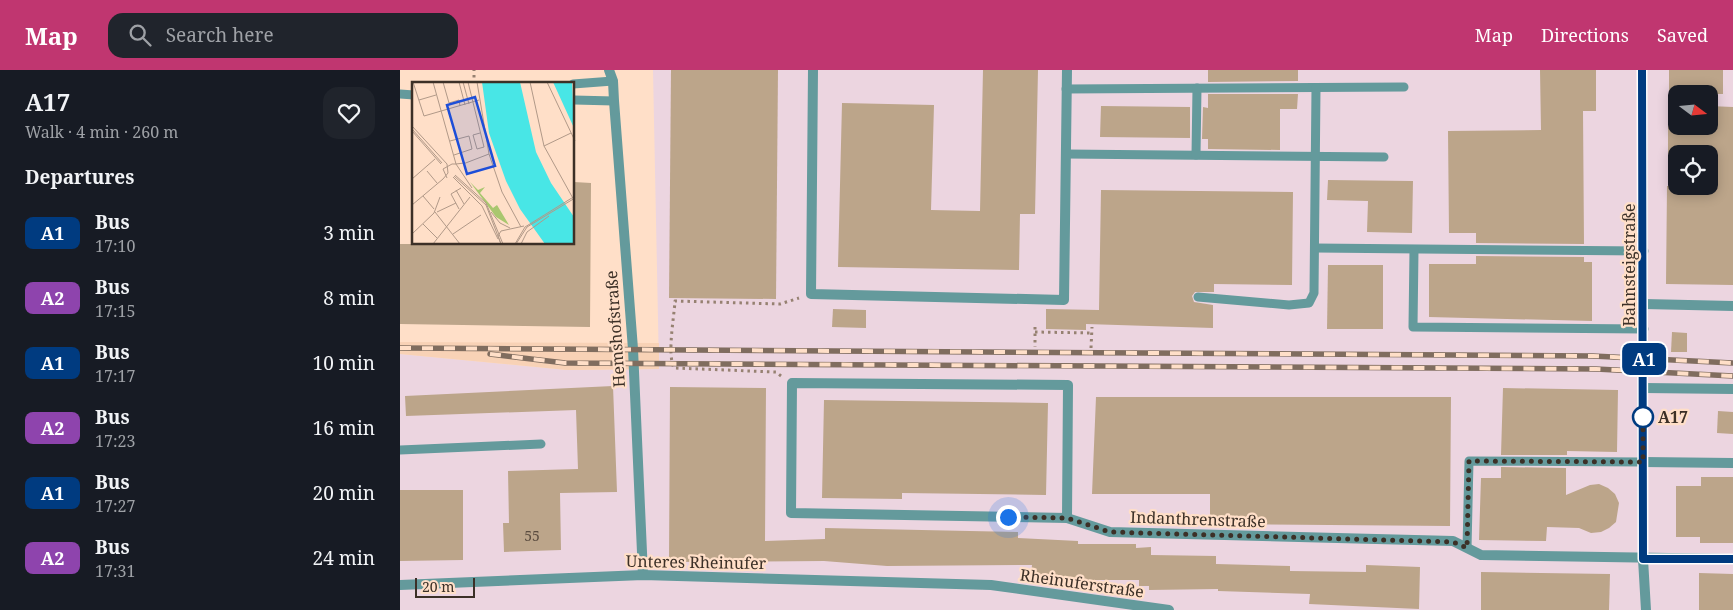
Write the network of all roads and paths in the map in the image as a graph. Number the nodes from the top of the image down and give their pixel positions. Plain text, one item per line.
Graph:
1 (608, 70) edge
2 (615, 70) edge
3 (814, 70) edge
4 (1067, 70) edge
5 (1642, 70) edge
6 (613, 81) junction
7 (575, 84) edge
8 (1404, 87) dead end
9 (1066, 88) junction
10 (1196, 88) junction
11 (1316, 88) junction
12 (575, 100) edge
13 (614, 101) junction
14 (1066, 154) junction
15 (1196, 155) junction
16 (1315, 156) junction
17 (1384, 157) dead end
18 (1314, 248) junction
19 (1414, 250) junction
20 (1644, 251) junction
21 (811, 294) junction
22 (1198, 297) dead end
23 (1644, 304) junction
24 (1733, 306) edge
25 (1035, 327) dead end
26 (1092, 327) dead end
27 (1644, 329) junction
28 (1035, 332) junction
29 (1091, 333) junction
30 (1035, 347) dead end
31 (1091, 348) dead end
32 (792, 383) junction
33 (1644, 388) junction
34 (1733, 389) edge
35 (541, 444) dead end
36 (400, 450) edge
37 (1643, 462) junction
38 (1733, 463) edge
39 (1067, 518) junction
40 (1467, 548) junction
41 (1643, 559) junction
42 (1733, 559) edge
43 (643, 575) junction
44 (400, 585) edge
45 (991, 585) joint
46 (1169, 610) edge
47 (1646, 610) edge

1 - 6 street, Hemshofstraße
2 - 6 street, Hemshofstraße
3 - 21 street
4 - 9 street
5 - 20 street, Bahnsteigstraße
6 - 7 lane
6 - 13 street, Hemshofstraße
8 - 11 lane
9 - 10 lane
9 - 14 street
10 - 11 lane
10 - 15 lane
11 - 16 lane
12 - 13 lane
13 - 43 street, Hemshofstraße
14 - 15 lane
14 - 21 street
15 - 16 lane
16 - 17 lane
16 - 18 lane
18 - 19 lane
18 - 22 lane
19 - 20 lane
19 - 27 lane
20 - 23 street, Bahnsteigstraße
21 - 32 path
23 - 24 street
23 - 27 street, Bahnsteigstraße
25 - 28 path
26 - 29 path
27 - 33 street, Bahnsteigstraße
28 - 29 path
28 - 30 path
29 - 31 path
32 - 39 street, Indanthrenstraße
32 - 39 street
33 - 34 street
33 - 37 street, Bahnsteigstraße
35 - 36 lane
37 - 38 street
37 - 40 lane
37 - 41 street, Bahnsteigstraße
39 - 40 street, Indanthrenstraße
40 - 41 street, Indanthrenstraße
41 - 42 street, Indanthrenstraße
41 - 47 street, Bahnsteigstraße
43 - 44 street, Unteres Rheinufer
43 - 45 street, Unteres Rheinufer
45 - 46 street, Rheinuferstraße

